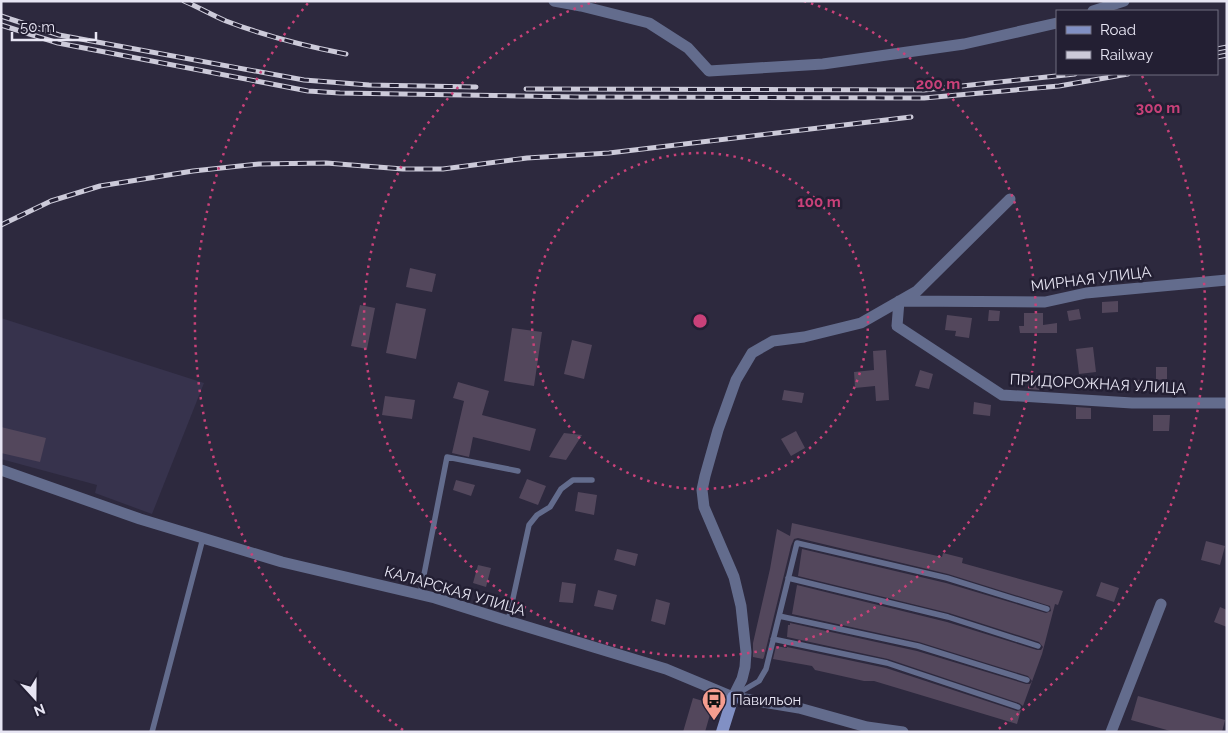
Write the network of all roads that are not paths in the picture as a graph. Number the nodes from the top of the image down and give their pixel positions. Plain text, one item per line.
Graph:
1 (554, 1) edge
2 (1124, 1) edge
3 (1096, 10) edge
4 (1056, 23) edge
5 (1010, 199) dead end
6 (1227, 280) edge
7 (899, 301) junction
8 (1227, 404) edge
9 (1, 470) edge
10 (518, 470) dead end
11 (592, 480) dead end
12 (203, 538) junction
13 (788, 578) junction
14 (420, 594) junction
15 (1161, 604) dead end
16 (1047, 610) dead end
17 (779, 616) junction
18 (508, 621) junction
19 (774, 639) junction
20 (1038, 646) dead end
21 (1027, 680) dead end
22 (733, 696) junction
23 (1018, 706) dead end
24 (152, 732) edge
25 (722, 732) edge
26 (903, 732) edge
27 (1111, 732) edge

1 - 4 street
2 - 3 street
5 - 7 street
6 - 7 street, МИРНАЯ УЛИЦА
7 - 8 street, ПРИДОРОЖНАЯ УЛИЦА
7 - 22 street
9 - 12 street, КАЛАРСКАЯ УЛИЦА
10 - 14 lane
11 - 18 lane
12 - 14 street, КАЛАРСКАЯ УЛИЦА
12 - 24 lane
13 - 16 lane
13 - 17 lane
13 - 20 lane
14 - 18 street, КАЛАРСКАЯ УЛИЦА
15 - 27 street
17 - 19 lane
17 - 21 lane
18 - 22 street, КАЛАРСКАЯ УЛИЦА
19 - 22 lane
19 - 23 lane
22 - 25 street
22 - 26 street, КАЛАРСКАЯ УЛИЦА

